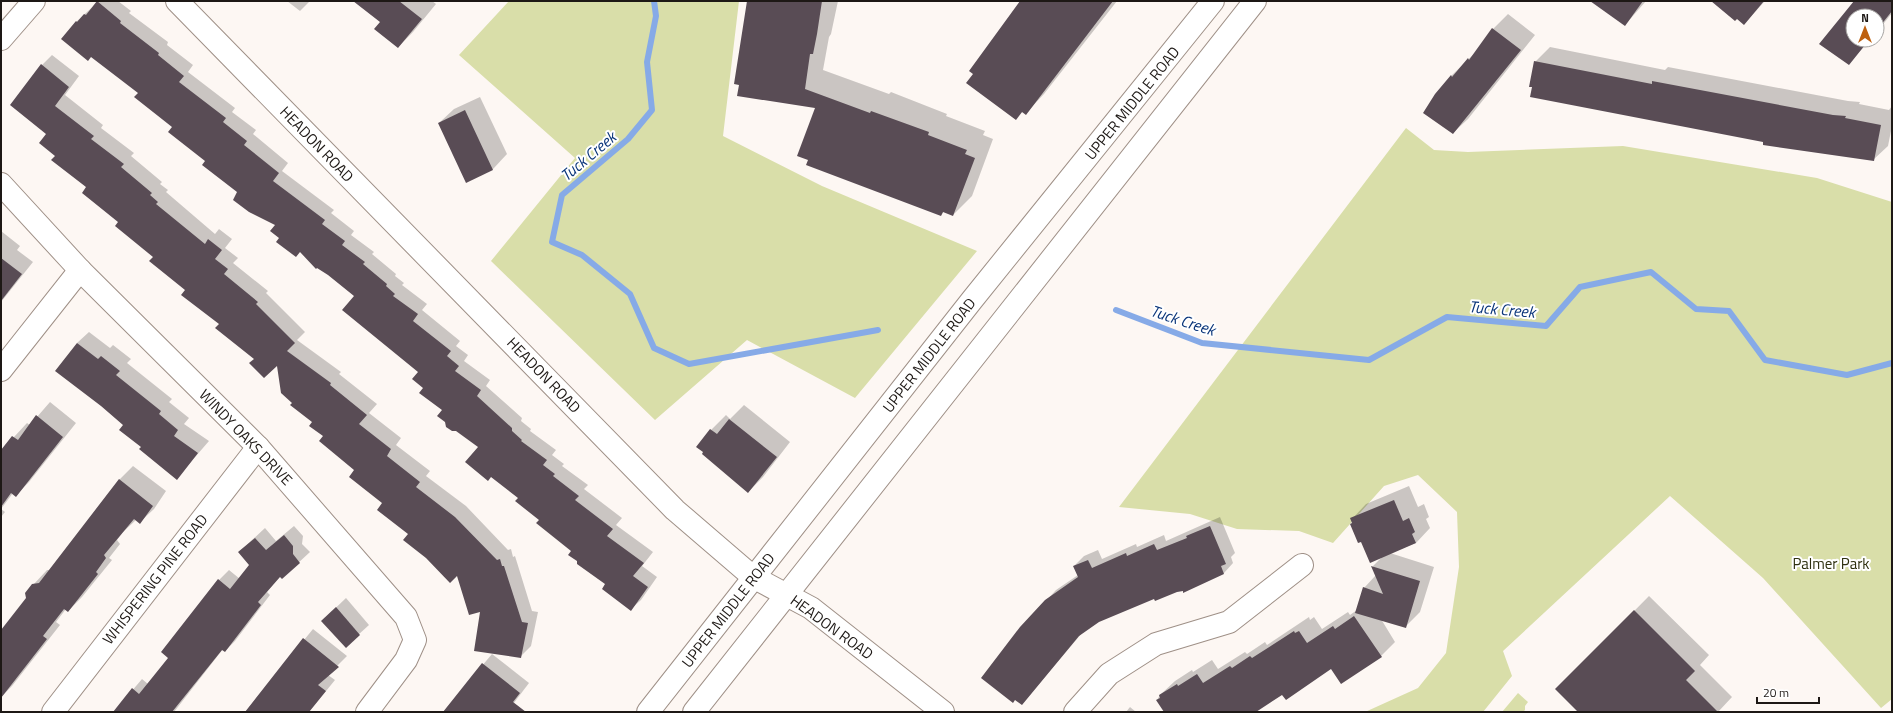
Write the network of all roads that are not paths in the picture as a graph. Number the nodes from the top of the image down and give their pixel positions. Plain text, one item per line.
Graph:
1 (34, 1) edge
2 (177, 1) edge
3 (1213, 1) edge
4 (1255, 1) edge
5 (1, 39) edge
6 (1, 184) edge
7 (80, 270) junction
8 (1, 370) edge
9 (258, 447) junction
10 (1302, 565) dead end
11 (753, 577) junction
12 (788, 594) junction
13 (52, 712) edge
14 (366, 712) edge
15 (648, 712) edge
16 (694, 712) edge
17 (943, 712) edge
18 (1075, 712) edge

1 - 5 street
2 - 11 street, HEADON ROAD
3 - 11 street, UPPER MIDDLE ROAD
4 - 12 street
6 - 7 street, WINDY OAKS DRIVE
7 - 8 street
7 - 9 street, WINDY OAKS DRIVE
9 - 13 street, WHISPERING PINE ROAD
9 - 14 street, WINDY OAKS DRIVE
10 - 18 street
11 - 12 street, HEADON ROAD
11 - 15 street, UPPER MIDDLE ROAD
12 - 16 street
12 - 17 street, HEADON ROAD

